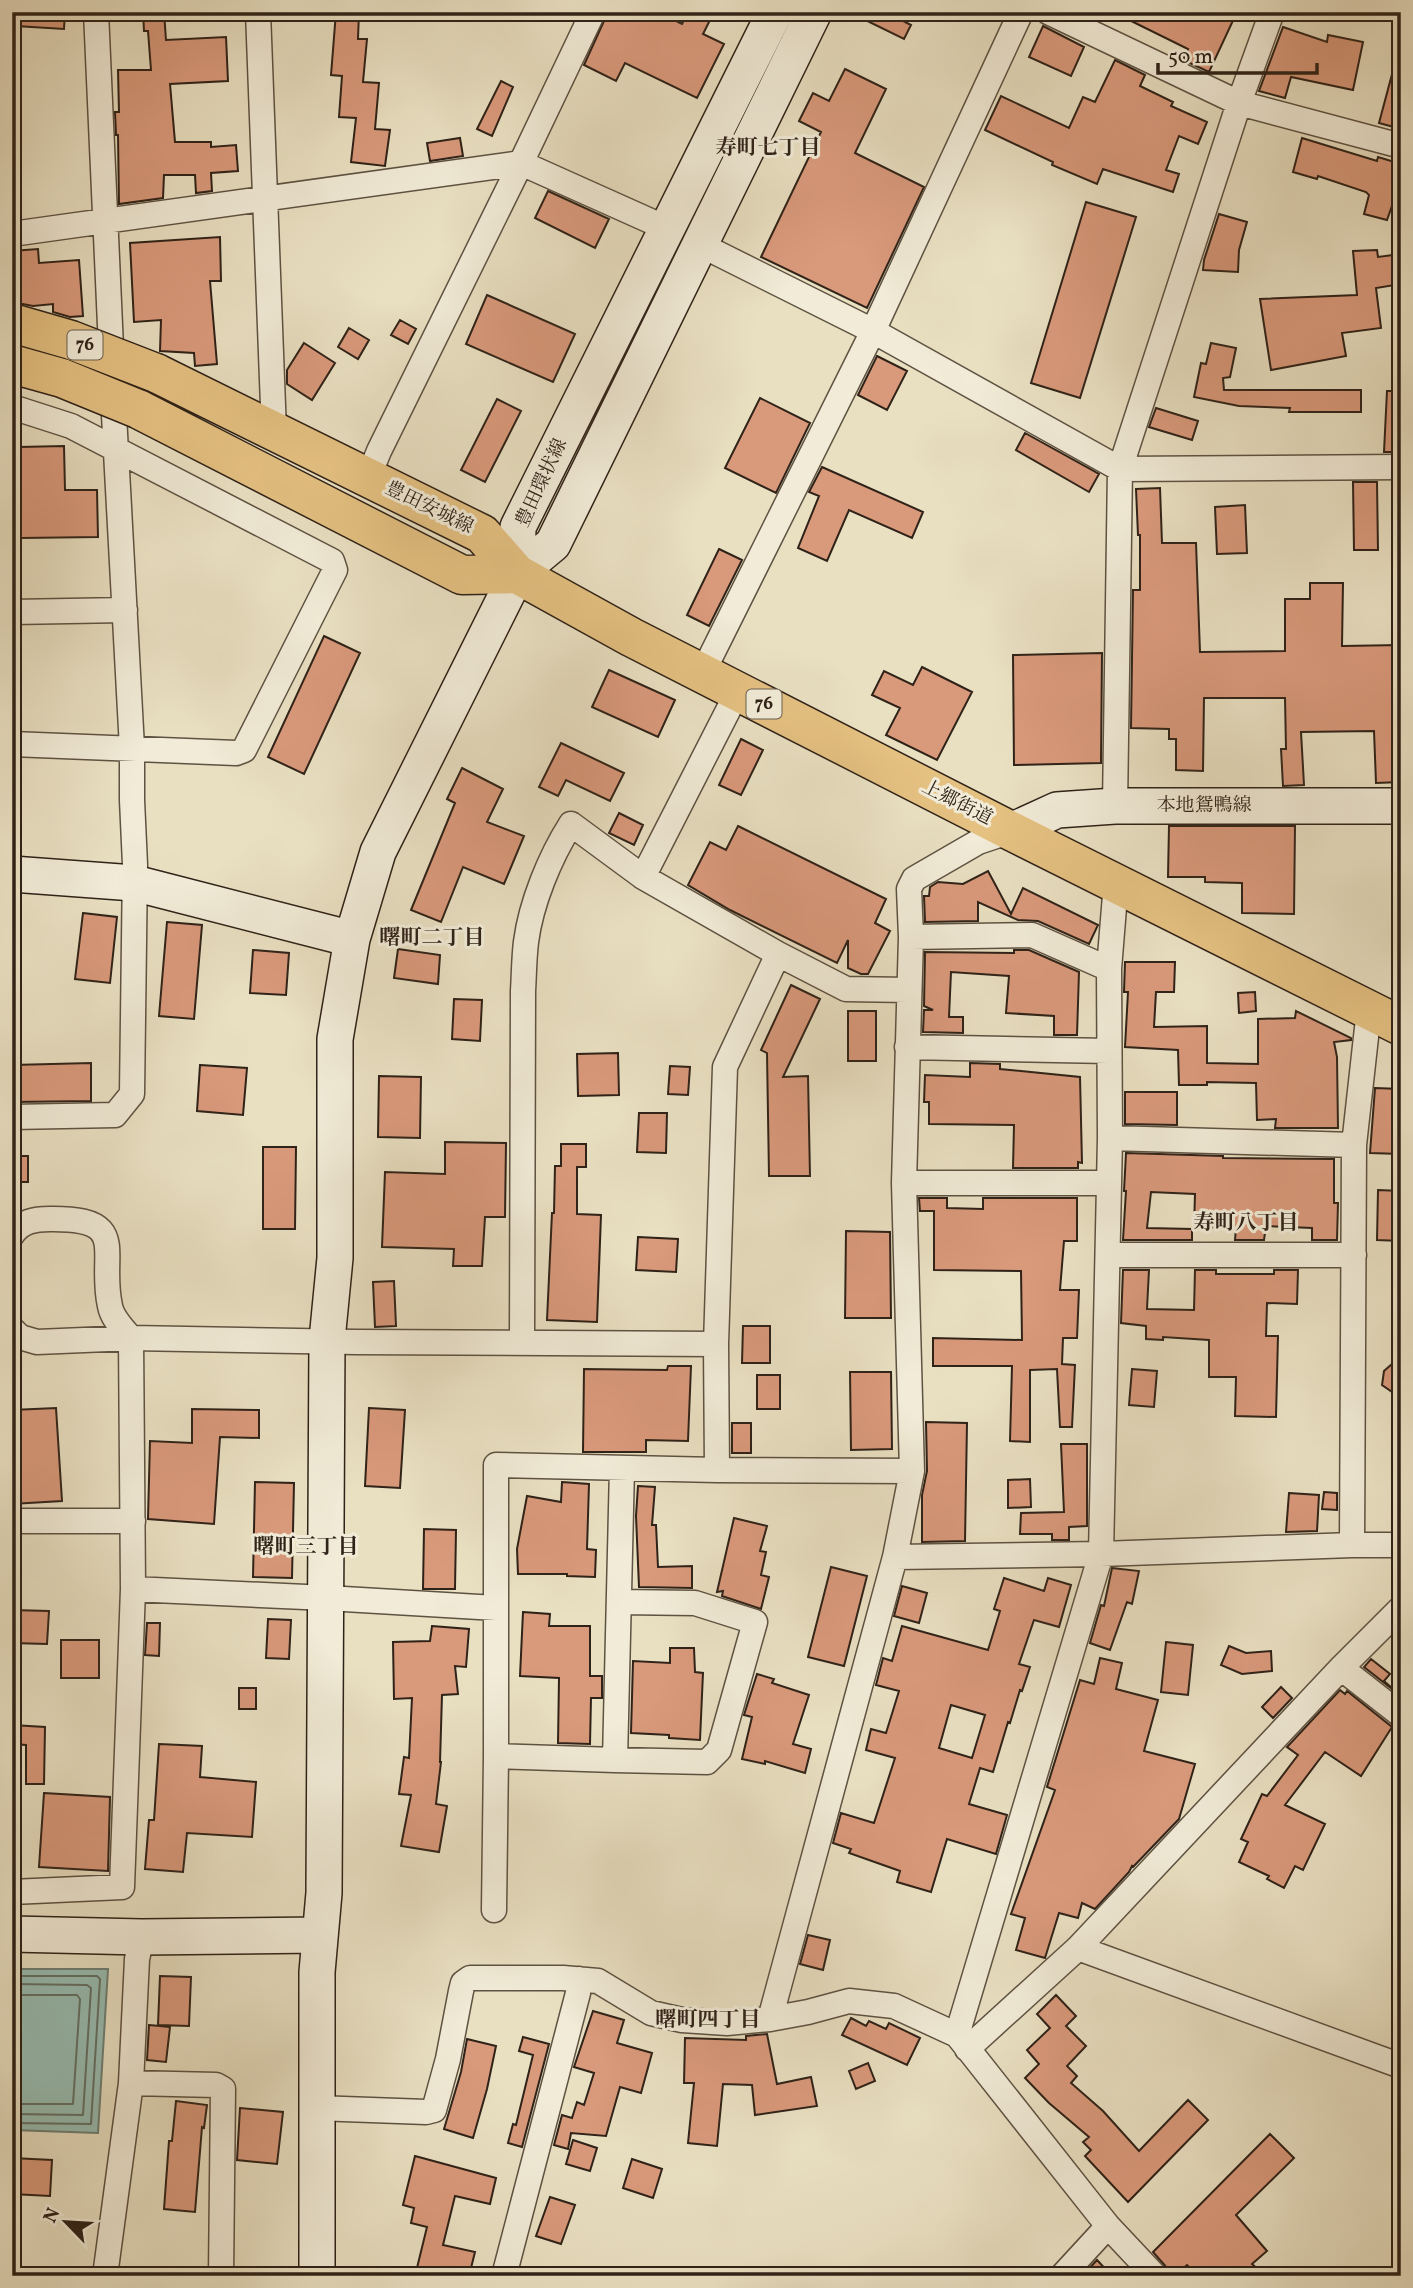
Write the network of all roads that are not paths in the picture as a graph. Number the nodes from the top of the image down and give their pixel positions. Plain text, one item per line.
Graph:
1 (96, 12) edge
2 (258, 12) edge
3 (593, 12) edge
4 (775, 12) edge
5 (814, 12) edge
6 (1021, 12) edge
7 (1048, 12) edge
8 (1272, 12) edge
9 (1239, 103) junction
10 (1401, 146) edge
11 (521, 163) junction
12 (266, 199) junction
13 (105, 221) junction
14 (666, 228) junction
15 (12, 234) edge
16 (699, 244) junction
17 (12, 323) edge
18 (873, 331) junction
19 (12, 364) edge
20 (12, 407) edge
21 (274, 432) junction
22 (115, 449) junction
23 (1401, 467) edge
24 (1120, 469) junction
25 (368, 478) junction
26 (517, 575) junction
27 (125, 610) junction
28 (12, 612) edge
29 (703, 672) junction
30 (738, 691) junction
31 (12, 744) edge
32 (132, 748) junction
33 (1115, 806) junction
34 (1401, 806) edge
35 (1011, 831) junction
36 (12, 874) edge
37 (643, 877) junction
38 (134, 883) junction
39 (1116, 883) junction
40 (911, 937) junction
41 (352, 939) junction
42 (778, 954) junction
43 (1109, 970) junction
44 (908, 990) junction
45 (1385, 1018) edge
46 (907, 1047) junction
47 (1109, 1051) junction
48 (12, 1117) edge
49 (1110, 1138) junction
50 (1354, 1145) junction
51 (905, 1183) junction
52 (1109, 1183) junction
53 (12, 1235) edge
54 (1108, 1255) junction
55 (1354, 1255) junction
56 (110, 1308) junction
57 (12, 1329) edge
58 (131, 1338) junction
59 (75, 1340) junction
60 (327, 1340) junction
61 (522, 1342) junction
62 (716, 1344) junction
63 (622, 1468) junction
64 (717, 1470) junction
65 (912, 1471) junction
66 (12, 1521) edge
67 (133, 1521) junction
68 (1352, 1545) junction
69 (1401, 1545) edge
70 (1101, 1554) junction
71 (895, 1557) junction
72 (133, 1589) junction
73 (327, 1598) junction
74 (619, 1602) junction
75 (496, 1608) junction
76 (1401, 1608) edge
77 (1341, 1668) junction
78 (1401, 1715) edge
79 (496, 1756) junction
80 (615, 1760) junction
81 (12, 1892) edge
82 (494, 1910) dead end
83 (12, 1934) edge
84 (320, 1935) junction
85 (126, 1936) junction
86 (1079, 1948) junction
87 (579, 1979) junction
88 (770, 2019) junction
89 (962, 2042) junction
90 (1401, 2066) edge
91 (131, 2083) junction
92 (316, 2108) junction
93 (1108, 2226) junction
94 (105, 2276) edge
95 (221, 2276) edge
96 (317, 2276) edge
97 (504, 2276) edge
98 (1062, 2276) edge
99 (1155, 2276) edge

1 - 13 street
2 - 12 street
3 - 11 street
4 - 14 street, 豊田環状線
5 - 16 street, 豊田環状線
6 - 18 street
7 - 9 street
8 - 9 street
9 - 10 street
9 - 24 street
11 - 12 street
11 - 14 street
11 - 25 street
12 - 13 street
12 - 21 street
13 - 15 street
13 - 22 street
14 - 26 street, 豊田環状線
16 - 18 street
16 - 26 street, 豊田環状線
17 - 21 main road, 豊田安城線 / 76, bridge
18 - 24 street
18 - 29 street
19 - 26 main road, 76, bridge
20 - 22 street
21 - 25 main road, 豊田安城線 / 76
22 - 27 street
22 - 32 street
23 - 24 street
24 - 33 street
25 - 26 main road, 豊田安城線 / 76
26 - 29 main road, 上郷街道 / 76
26 - 41 street
27 - 28 street
27 - 32 street
29 - 30 main road, 上郷街道 / 76
30 - 35 main road, 上郷街道 / 76
30 - 37 street
31 - 32 street
32 - 38 street
33 - 34 street, 本地鴛鴨線
33 - 35 street, 本地鴛鴨線
35 - 39 main road, 上郷街道 / 76
35 - 40 street
36 - 38 street
37 - 42 street
37 - 61 street
38 - 41 street
38 - 48 street
39 - 43 street
39 - 45 main road, 上郷街道 / 76
40 - 43 street
40 - 44 street
41 - 60 street
42 - 44 street
42 - 62 street
43 - 47 street
44 - 46 street
45 - 50 street
46 - 47 street
46 - 51 street
47 - 49 street
49 - 50 street
49 - 52 street
50 - 55 street
51 - 52 street
51 - 65 street
52 - 54 street
53 - 56 street
54 - 55 street
54 - 70 street
55 - 68 street
56 - 58 street
56 - 59 street
57 - 59 street
58 - 59 street
58 - 60 street
58 - 67 street
60 - 61 street
60 - 73 street
61 - 62 street
62 - 64 street
63 - 64 street
63 - 74 street
63 - 75 street
64 - 65 street
65 - 71 street
66 - 67 street
67 - 72 street
68 - 69 street
68 - 70 street
70 - 71 street
70 - 89 street
71 - 88 street
72 - 73 street
72 - 81 street
73 - 75 street
73 - 84 street
74 - 80 street
74 - 80 street
75 - 79 street
76 - 77 street
77 - 78 street
77 - 86 street
79 - 80 street
79 - 82 street
83 - 85 street
84 - 85 street
84 - 92 street
85 - 91 street
86 - 89 street
86 - 90 street
87 - 88 street
87 - 92 street
87 - 97 street
88 - 89 street
89 - 93 street
91 - 94 street
91 - 95 street
92 - 96 street
93 - 98 street
93 - 99 street

